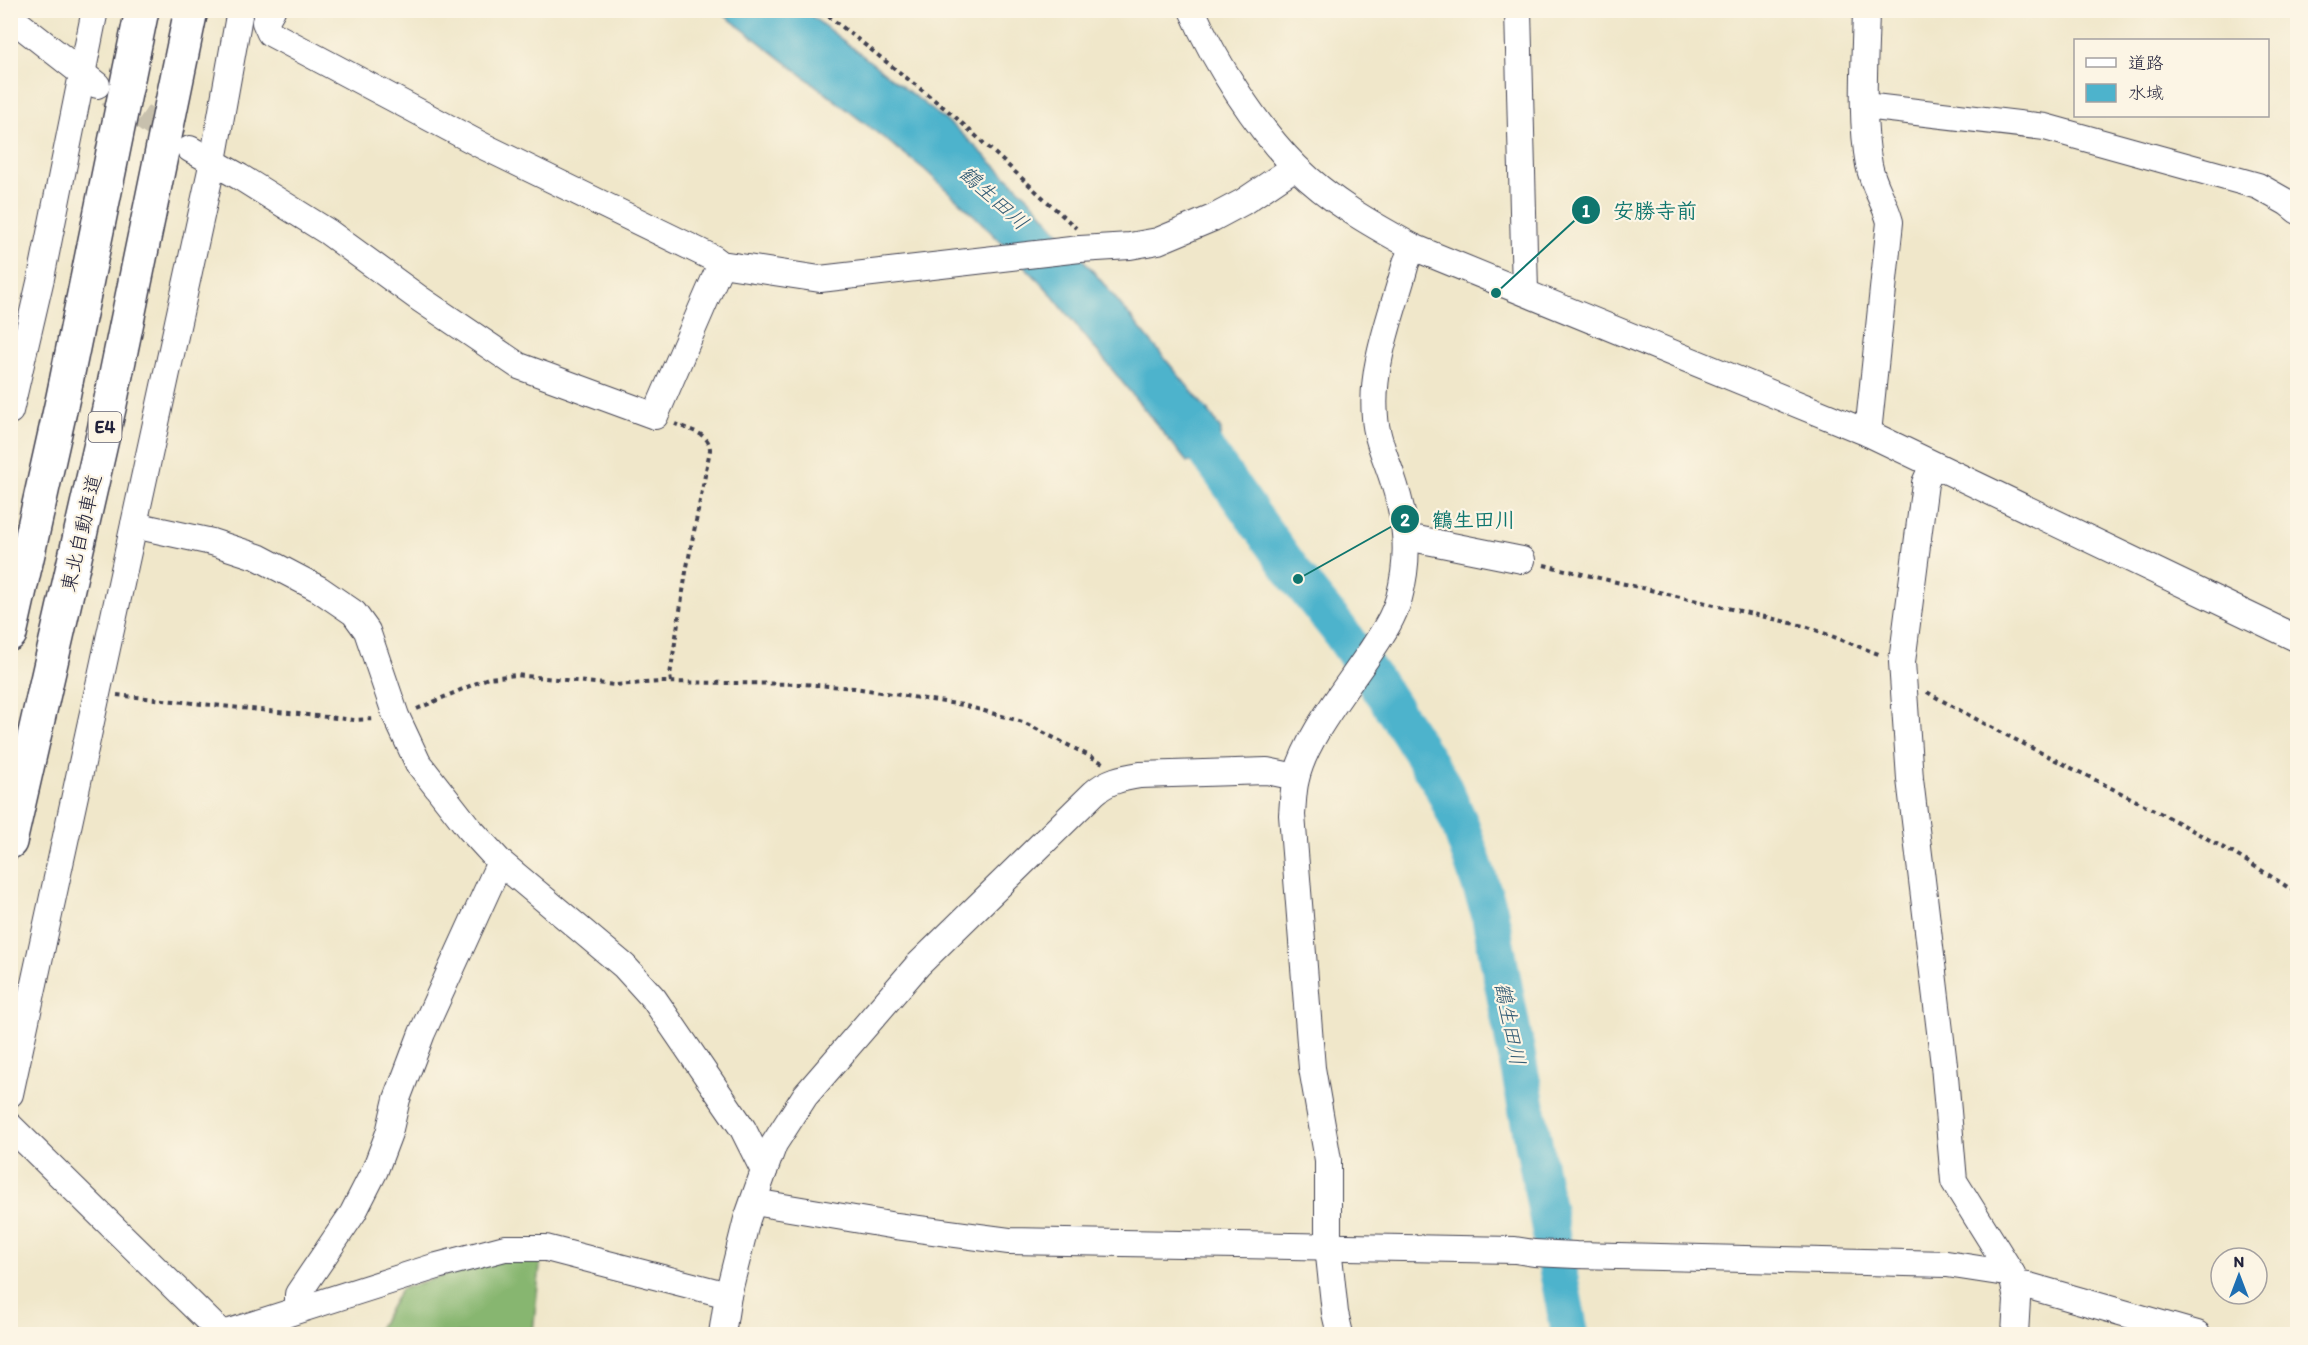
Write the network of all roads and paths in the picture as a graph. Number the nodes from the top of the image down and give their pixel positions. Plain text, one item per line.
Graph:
1 (94, 10) edge
2 (142, 10) edge
3 (190, 10) edge
4 (240, 10) edge
5 (272, 10) edge
6 (821, 10) edge
7 (1192, 10) edge
8 (1518, 10) edge
9 (1866, 10) edge
10 (10, 16) edge
11 (89, 78) junction
12 (1865, 106) junction
13 (190, 149) tunnel mouth
14 (213, 161) junction
15 (1296, 167) junction
16 (2298, 211) edge
17 (1413, 247) junction
18 (1089, 249) junction
19 (721, 264) junction
20 (1525, 292) junction
21 (10, 411) edge
22 (655, 416) junction
23 (1868, 433) junction
24 (1933, 465) junction
25 (134, 525) junction
26 (1407, 537) junction
27 (1522, 560) joint
28 (10, 634) edge
29 (2298, 639) edge
30 (1903, 670) junction
31 (671, 682) junction
32 (99, 693) junction
33 (396, 716) junction
34 (1296, 777) junction
35 (1122, 778) junction
36 (10, 842) edge
37 (500, 861) junction
38 (2298, 894) edge
39 (10, 1094) edge
40 (10, 1126) edge
41 (764, 1171) junction
42 (754, 1203) junction
43 (1328, 1246) junction
44 (2013, 1279) junction
45 (728, 1295) junction
46 (298, 1309) junction
47 (2153, 1328) edge
48 (223, 1335) edge
49 (722, 1335) edge
50 (1340, 1335) edge
51 (2015, 1335) edge
52 (2197, 1335) edge

1 - 11 street
2 - 28 highway, E4
3 - 36 highway, 東北自動車道 / E4
4 - 14 street
5 - 19 street
6 - 18 path
7 - 15 street
8 - 20 street
9 - 12 street
10 - 11 street
11 - 21 street
12 - 16 street
12 - 23 street
13 - 14 street
14 - 22 street
14 - 25 street
15 - 17 street
15 - 18 street
17 - 20 street
17 - 26 street
18 - 19 street
19 - 22 street
20 - 23 street
22 - 31 path
23 - 24 street
24 - 29 street
24 - 30 street
25 - 32 street
25 - 33 street
26 - 27 street
26 - 34 street
27 - 30 path
30 - 38 path
30 - 44 street
31 - 33 path
31 - 35 path
32 - 33 path
32 - 39 street
33 - 37 street
34 - 35 street
34 - 43 street
35 - 41 street
37 - 41 street
37 - 46 street
40 - 48 street
41 - 42 street
42 - 43 street
42 - 45 street
43 - 44 street
43 - 50 street
44 - 47 street
44 - 51 street
45 - 46 street
45 - 49 street
46 - 48 street
47 - 52 street

